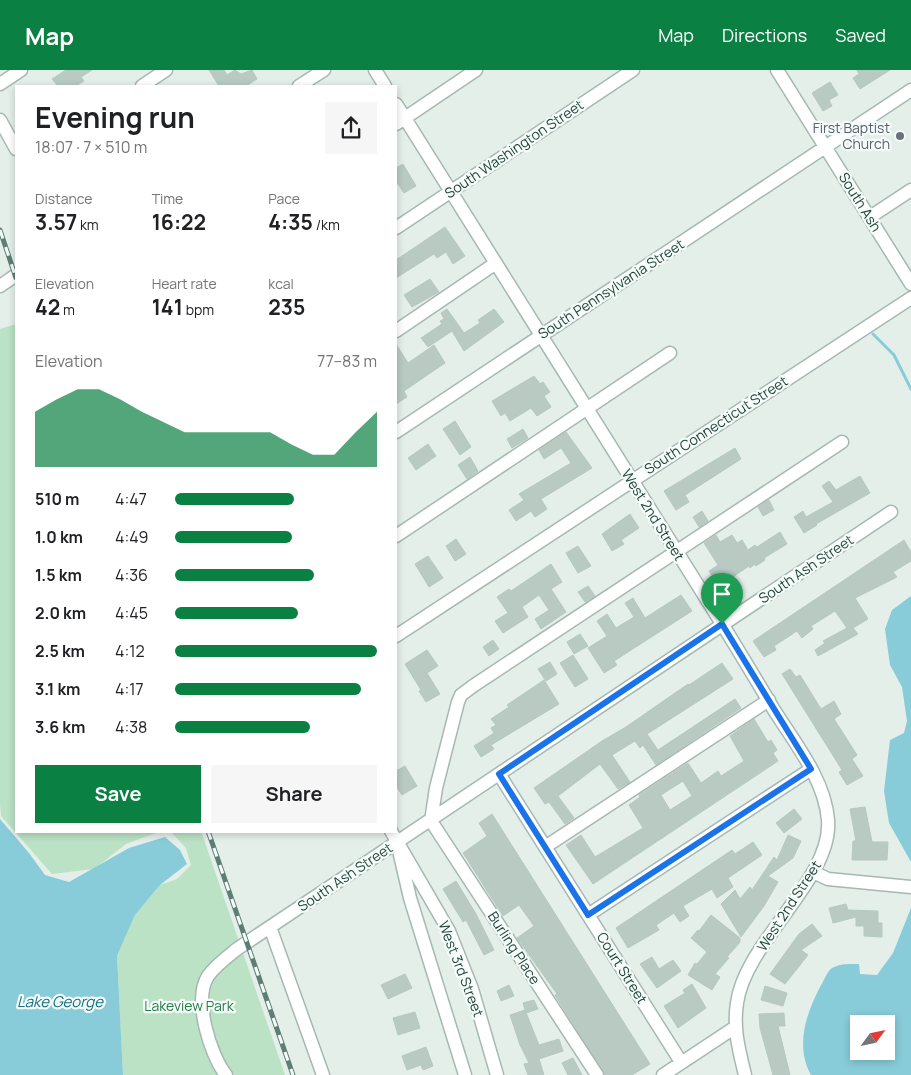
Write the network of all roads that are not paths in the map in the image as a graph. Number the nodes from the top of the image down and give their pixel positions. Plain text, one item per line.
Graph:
1 (21, 70) edge
2 (166, 70) edge
3 (324, 70) edge
4 (375, 70) edge
5 (476, 70) edge
6 (633, 70) edge
7 (784, 72) edge
8 (0, 84) edge
9 (144, 85) edge
10 (301, 85) edge
11 (384, 85) edge
12 (911, 90) edge
13 (397, 108) edge
14 (0, 120) edge
15 (400, 121) edge
16 (15, 147) edge
17 (826, 148) junction
18 (911, 190) edge
19 (450, 191) junction
20 (870, 217) junction
21 (397, 227) edge
22 (496, 263) junction
23 (15, 276) edge
24 (911, 284) edge
25 (0, 286) edge
26 (911, 298) edge
27 (397, 330) edge
28 (541, 335) junction
29 (670, 353) dead end
30 (586, 408) junction
31 (397, 431) edge
32 (842, 442) dead end
33 (632, 480) junction
34 (891, 512) dead end
35 (397, 535) edge
36 (676, 552) junction
37 (722, 624) junction
38 (397, 635) edge
39 (769, 700) junction
40 (811, 769) junction
41 (499, 774) junction
42 (431, 821) junction
43 (394, 837) edge
44 (546, 847) junction
45 (813, 872) junction
46 (911, 887) edge
47 (588, 915) junction
48 (270, 927) junction
49 (734, 1028) junction
50 (681, 1062) junction
51 (226, 1075) edge
52 (323, 1075) edge
53 (465, 1075) edge
54 (497, 1075) edge
55 (597, 1075) edge
56 (663, 1075) edge
57 (745, 1075) edge

1 - 8 street
2 - 9 street
3 - 10 street
4 - 11 street
5 - 15 street
6 - 19 street, South Washington Street
7 - 17 street, South Ash
12 - 17 street, South Pennsylvania Street
13 - 15 street, West 2nd Street
14 - 16 street
15 - 19 street, West 2nd Street
17 - 20 street, South Ash
17 - 28 street, South Pennsylvania Street
18 - 20 street
19 - 21 street, South Washington Street
19 - 22 street, West 2nd Street
20 - 24 street, South Ash
22 - 27 street
22 - 28 street, West 2nd Street
23 - 25 street
26 - 33 street, South Connecticut Street
28 - 30 street, West 2nd Street
28 - 31 street, South Pennsylvania Street
29 - 30 street
30 - 33 street, West 2nd Street
30 - 35 street
32 - 36 street
33 - 36 street, West 2nd Street
33 - 38 street, South Connecticut Street
34 - 37 street, South Ash Street
36 - 37 street, West 2nd Street
36 - 42 street
37 - 39 street, West 2nd Street
37 - 41 street, South Ash Street
39 - 40 street, West 2nd Street
39 - 44 street
40 - 45 street, West 2nd Street
40 - 47 street
41 - 42 street, South Ash Street
41 - 44 street, Court Street
42 - 43 street, South Ash Street
42 - 55 street, Burling Place
43 - 48 street, South Ash Street
43 - 53 street, West 3rd Street
43 - 54 street, West 3rd Street
44 - 47 street, Court Street
45 - 46 street
45 - 49 street, West 2nd Street
47 - 50 street, Court Street
48 - 51 street, South Ash Street
48 - 52 street
49 - 50 street
49 - 57 street, West 2nd Street
50 - 56 street

